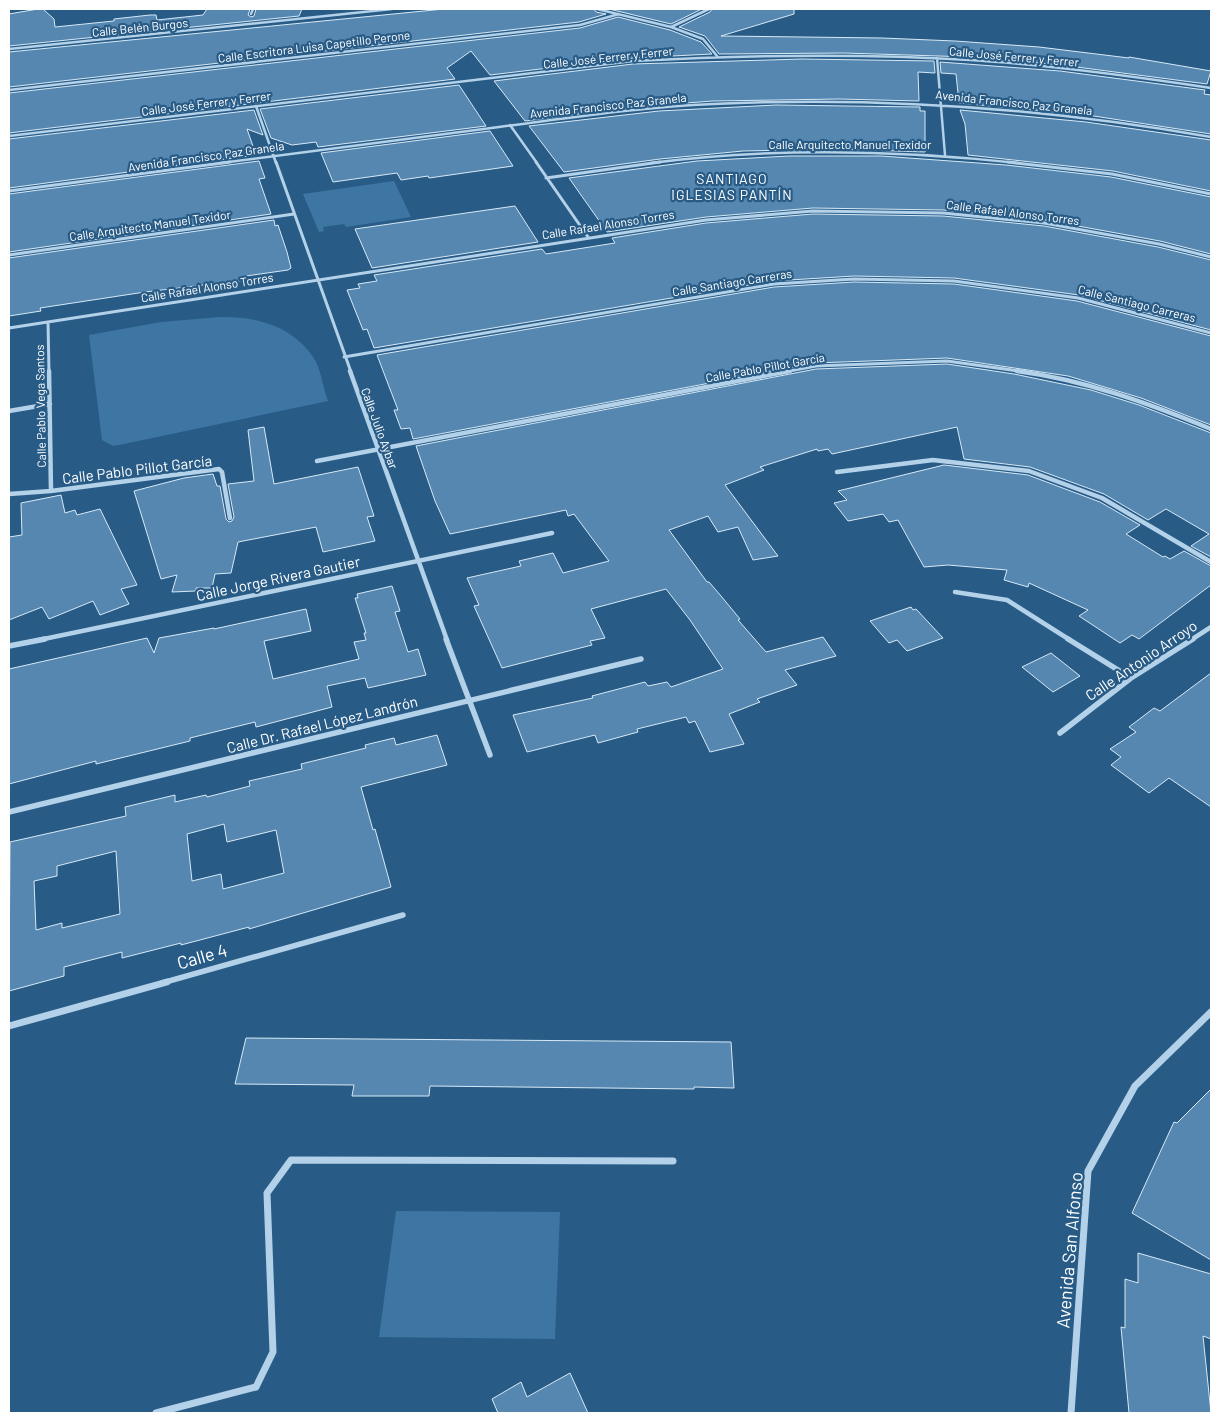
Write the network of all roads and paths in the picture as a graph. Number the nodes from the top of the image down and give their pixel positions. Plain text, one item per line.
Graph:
1 (254, 9) edge
2 (392, 9) edge
3 (597, 9) edge
4 (709, 9) edge
5 (251, 14) dead end
6 (619, 14) junction
7 (671, 27) junction
8 (9, 50) edge
9 (717, 56) junction
10 (937, 58) junction
11 (1211, 88) edge
12 (9, 90) edge
13 (940, 103) junction
14 (256, 106) junction
15 (510, 125) junction
16 (9, 136) edge
17 (1211, 137) edge
18 (945, 155) junction
19 (275, 156) junction
20 (546, 178) junction
21 (9, 191) edge
22 (1211, 194) edge
23 (294, 214) junction
24 (588, 238) junction
25 (9, 255) edge
26 (1211, 257) edge
27 (317, 280) junction
28 (48, 322) junction
29 (9, 328) edge
30 (1211, 333) edge
31 (344, 357) junction
32 (50, 404) junction
33 (9, 411) edge
34 (1211, 429) edge
35 (377, 449) junction
36 (317, 460) dead end
37 (836, 472) dead end
38 (51, 491) junction
39 (9, 494) edge
40 (230, 518) dead end
41 (552, 533) dead end
42 (418, 562) junction
43 (1211, 562) edge
44 (955, 592) dead end
45 (1211, 627) edge
46 (9, 646) edge
47 (641, 659) dead end
48 (1131, 678) junction
49 (468, 701) junction
50 (1060, 733) dead end
51 (490, 755) dead end
52 (9, 812) edge
53 (403, 915) dead end
54 (1211, 1012) edge
55 (9, 1026) edge
56 (673, 1161) dead end
57 (156, 1413) edge
58 (1071, 1413) edge

1 - 5 street
2 - 8 street, Calle Belén Burgos
3 - 6 street
4 - 7 street
6 - 7 street
6 - 12 street, Calle Escritora Luisa Capetillo Perone
7 - 9 street
9 - 10 street, Calle José Ferrer y Ferrer
9 - 14 street, Calle José Ferrer y Ferrer
10 - 11 street, Calle José Ferrer y Ferrer
10 - 13 street
13 - 15 street, Avenida Francisco Paz Granela
13 - 17 street, Avenida Francisco Paz Granela
13 - 18 street
14 - 16 street, Calle José Ferrer y Ferrer
14 - 19 street, Calle Julio Aybar
15 - 19 street, Avenida Francisco Paz Granela
15 - 20 street
18 - 20 street, Calle Arquitecto Manuel Texidor
18 - 22 street, Calle Arquitecto Manuel Texidor
19 - 21 street, Avenida Francisco Paz Granela
19 - 23 street, Calle Julio Aybar
20 - 24 street
23 - 25 street, Calle Arquitecto Manuel Texidor
23 - 27 street, Calle Julio Aybar
24 - 26 street, Calle Rafael Alonso Torres
24 - 27 street, Calle Rafael Alonso Torres
27 - 28 street, Calle Rafael Alonso Torres
27 - 31 street, Calle Julio Aybar
28 - 29 street, Calle Rafael Alonso Torres
28 - 32 street, Calle Pablo Vega Santos
30 - 31 street, Calle Santiago Carreras
31 - 35 street, Calle Julio Aybar
32 - 33 street
32 - 38 street, Calle Pablo Vega Santos
34 - 35 street, Calle Pablo Pillot García
35 - 36 street, Calle Pablo Pillot García
35 - 42 street, Calle Julio Aybar
37 - 43 street
38 - 39 street, Calle Pablo Pillot García
38 - 40 street, Calle Pablo Pillot García
41 - 42 street, Calle Jorge Rivera Gautier
42 - 46 street, Calle Jorge Rivera Gautier
42 - 49 street, Calle Julio Aybar
44 - 48 street
45 - 48 street, Calle Antonio Arroyo
47 - 49 street, Calle Dr. Rafael López Landrón
48 - 50 street, Calle Antonio Arroyo
49 - 51 street, Calle Julio Aybar
49 - 52 street, Calle Dr. Rafael López Landrón
53 - 55 street, Calle 4
54 - 58 street, Avenida San Alfonso
56 - 57 street

